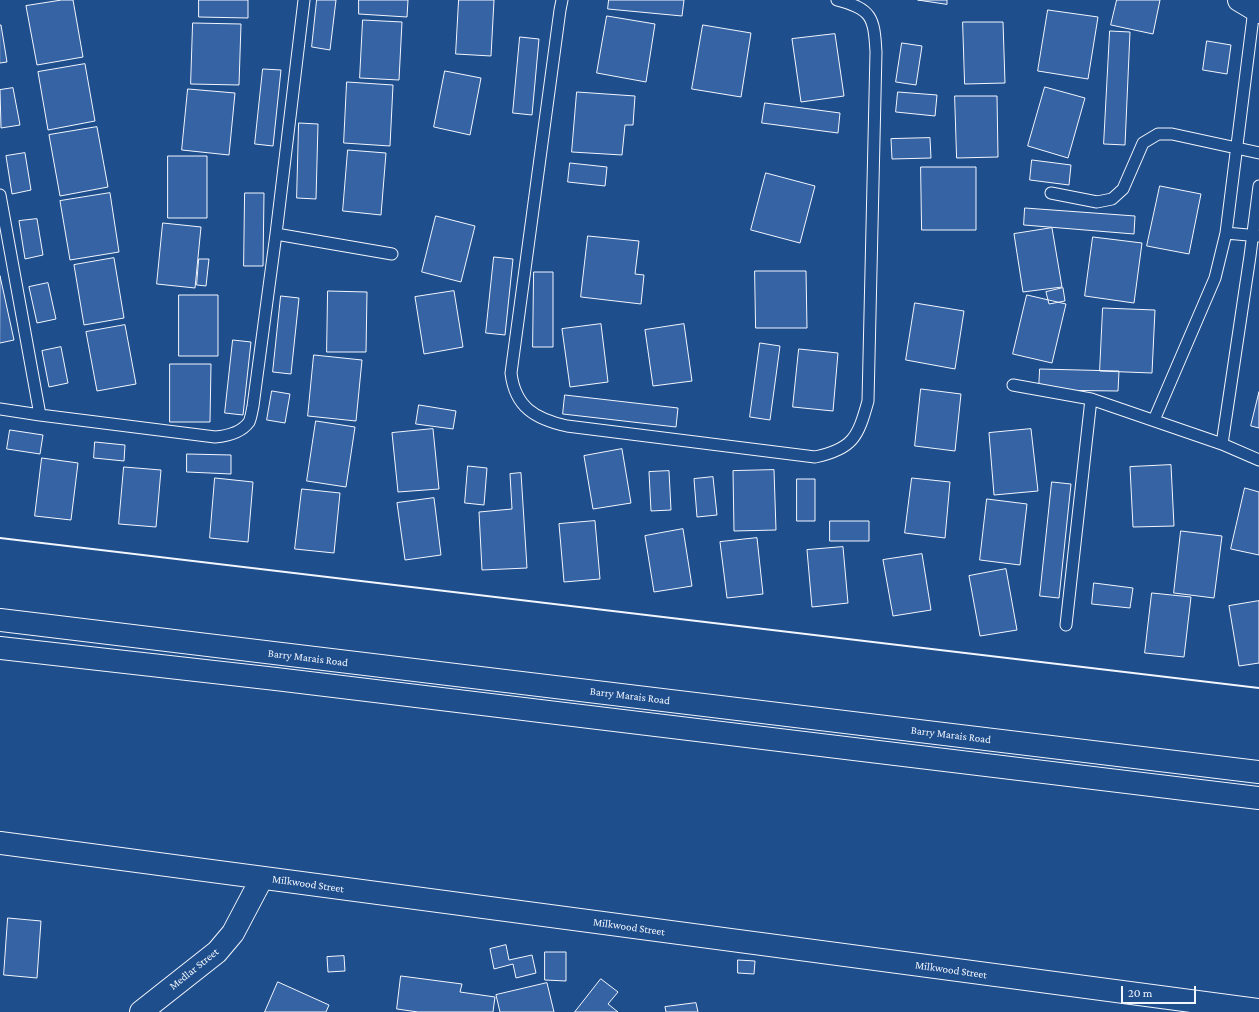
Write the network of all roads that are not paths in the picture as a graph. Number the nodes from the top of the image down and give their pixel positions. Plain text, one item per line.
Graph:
1 (304, 0) edge
2 (562, 0) edge
3 (837, 0) edge
4 (1251, 7) edge
5 (1237, 148) junction
6 (1259, 154) edge
7 (1259, 186) edge
8 (1052, 193) dead end
9 (0, 195) edge
10 (1226, 233) junction
11 (276, 234) junction
12 (1256, 236) edge
13 (392, 254) dead end
14 (1013, 385) dead end
15 (1091, 399) junction
16 (0, 409) edge
17 (40, 415) junction
18 (1154, 420) junction
19 (1222, 444) junction
20 (1259, 460) edge
21 (0, 620) edge
22 (1066, 625) dead end
23 (0, 648) edge
24 (1259, 772) edge
25 (1259, 798) edge
26 (0, 843) edge
27 (262, 878) junction
28 (1259, 1010) edge
29 (141, 1012) edge

1 - 11 lane
2 - 3 lane
4 - 5 lane
5 - 6 lane
5 - 8 lane
5 - 10 lane
7 - 12 lane
9 - 17 lane
10 - 12 lane
10 - 18 lane
11 - 13 lane
11 - 17 lane
12 - 19 lane
14 - 15 lane
15 - 18 lane
15 - 22 lane
16 - 17 lane
18 - 19 lane
19 - 20 lane
21 - 24 main road, Barry Marais Road
23 - 25 main road
26 - 27 main road, Milkwood Street
27 - 28 main road, Milkwood Street
27 - 29 main road, Medlar Street

